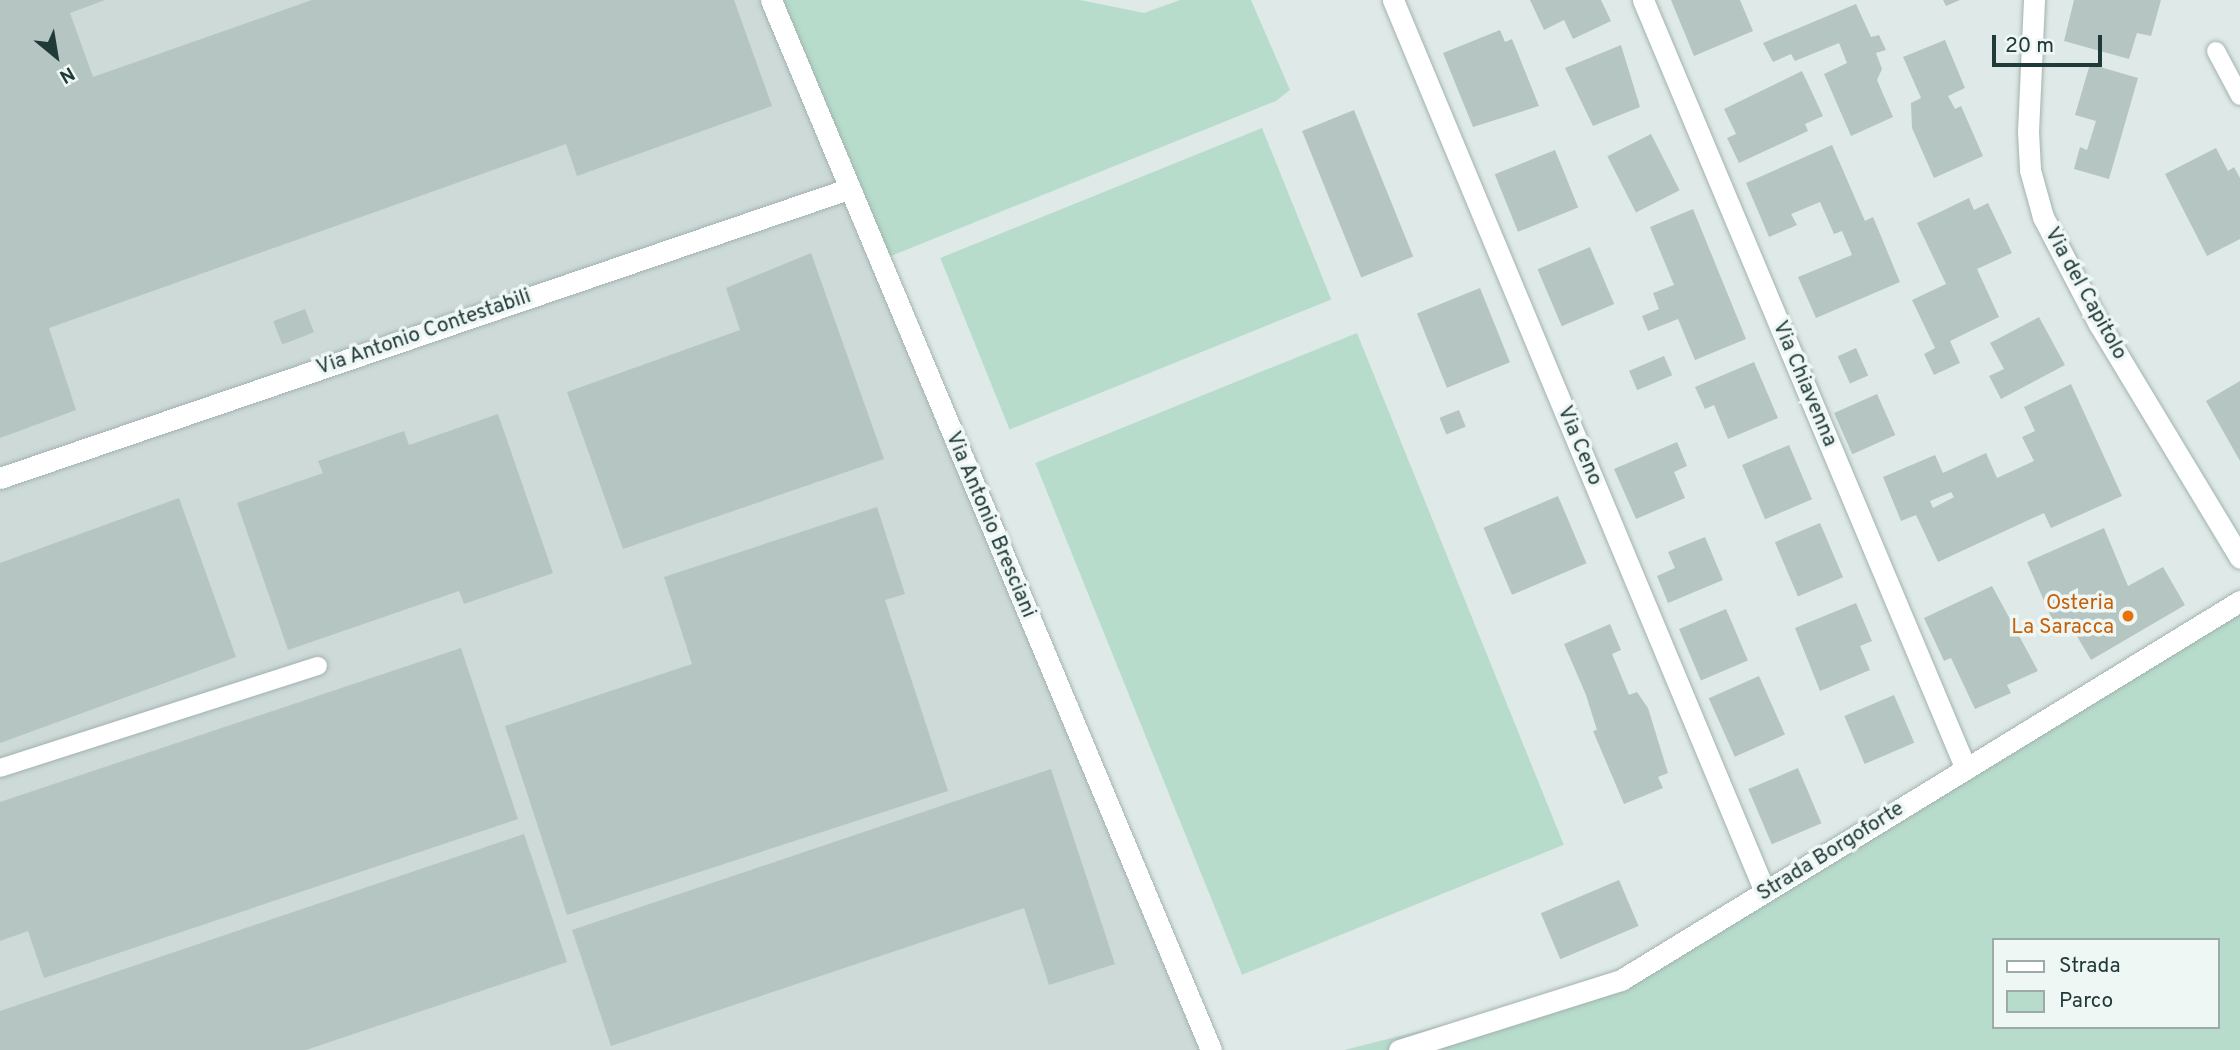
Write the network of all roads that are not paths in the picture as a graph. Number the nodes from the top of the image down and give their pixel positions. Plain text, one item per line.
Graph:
1 (771, 0) edge
2 (1393, 0) edge
3 (1643, 0) edge
4 (2034, 0) edge
5 (2216, 51) dead end
6 (2240, 96) edge
7 (848, 189) junction
8 (0, 478) edge
9 (2240, 558) edge
10 (2240, 601) edge
11 (318, 666) dead end
12 (0, 768) edge
13 (1966, 769) junction
14 (1765, 892) junction
15 (1212, 1050) edge
16 (1399, 1050) edge

1 - 7 street, Via Antonio Bresciani
2 - 14 street, Via Ceno
3 - 13 street, Via Chiavenna
4 - 9 street, Via del Capitolo
5 - 6 lane
7 - 8 street, Via Antonio Contestabili
7 - 15 street, Via Antonio Bresciani
10 - 13 street, Strada Borgoforte
11 - 12 lane
13 - 14 street, Strada Borgoforte
14 - 16 street, Strada Borgoforte

